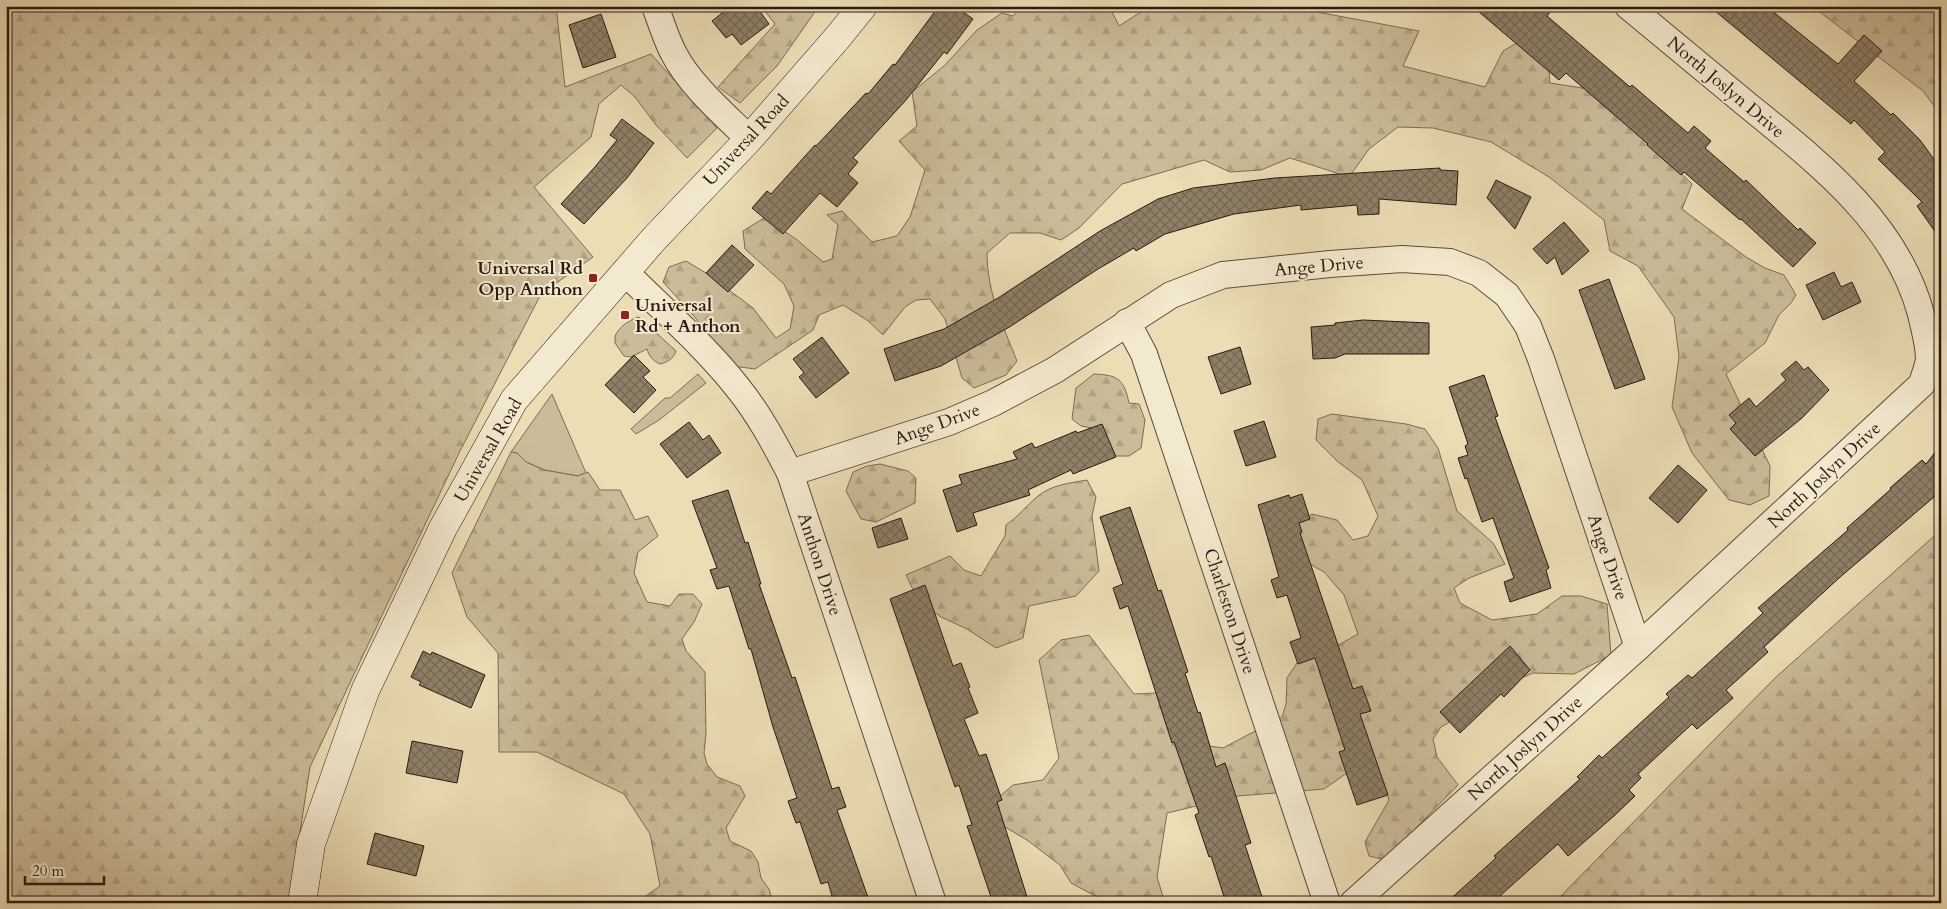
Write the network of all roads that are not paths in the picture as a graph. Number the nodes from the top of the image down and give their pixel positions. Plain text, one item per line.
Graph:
1 (656, 6) edge
2 (863, 6) edge
3 (1628, 6) edge
4 (749, 139) junction
5 (625, 272) junction
6 (1127, 322) junction
7 (790, 474) junction
8 (1638, 647) junction
9 (302, 903) edge
10 (933, 903) edge
11 (1327, 903) edge
12 (1353, 903) edge

1 - 4 street
2 - 4 street, Universal Road
3 - 8 street, North Joslyn Drive
4 - 5 street, Universal Road
5 - 7 street, Anthon Drive
5 - 9 street, Universal Road
6 - 7 street, Ange Drive
6 - 8 street, Ange Drive
6 - 11 street, Charleston Drive
7 - 10 street, Anthon Drive
8 - 12 street, North Joslyn Drive

